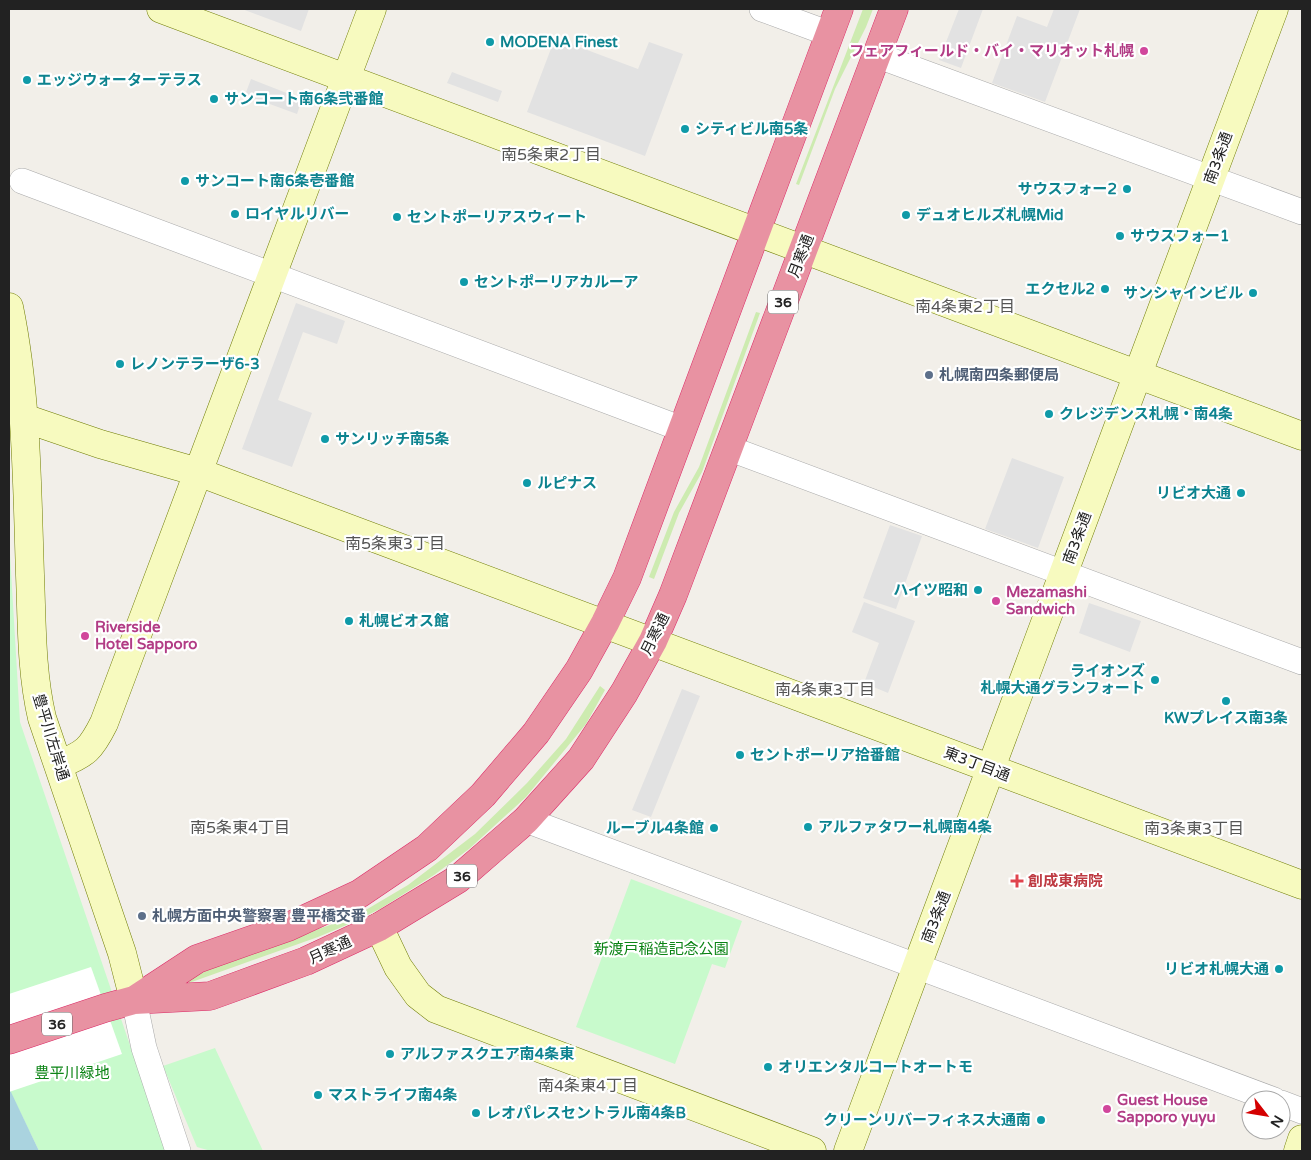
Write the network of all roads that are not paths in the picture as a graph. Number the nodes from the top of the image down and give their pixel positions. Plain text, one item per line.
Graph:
1 (161, 9) edge
2 (372, 9) edge
3 (762, 9) edge
4 (839, 9) edge
5 (894, 9) edge
6 (1274, 9) edge
7 (830, 34) junction
8 (876, 55) junction
9 (346, 79) junction
10 (1211, 178) junction
11 (22, 181) dead end
12 (1302, 212) edge
13 (756, 232) junction
14 (803, 250) junction
15 (272, 275) junction
16 (9, 307) edge
17 (1138, 374) junction
18 (24, 418) junction
19 (682, 430) junction
20 (1302, 436) edge
21 (728, 448) junction
22 (198, 472) junction
23 (1064, 574) junction
24 (605, 624) junction
25 (653, 641) junction
26 (1302, 662) edge
27 (58, 765) junction
28 (991, 770) junction
29 (526, 820) junction
30 (1302, 885) edge
31 (379, 927) junction
32 (917, 966) junction
33 (134, 1000) junction
34 (9, 1040) edge
35 (1247, 1090) edge
36 (1302, 1140) edge
37 (178, 1151) edge
38 (812, 1151) edge
39 (848, 1151) edge
40 (1298, 1151) edge

1 - 9 street
2 - 9 street
3 - 7 street
4 - 7 highway, 月寒通 / 36
5 - 8 highway, 月寒通 / 36
6 - 10 street, 南3条通
7 - 13 highway, 月寒通 / 36
8 - 10 street
8 - 14 highway, 月寒通 / 36
9 - 13 street
9 - 15 street
10 - 12 street
10 - 17 street, 南3条通
11 - 15 street
13 - 14 street
13 - 19 highway, 月寒通 / 36
14 - 17 street
14 - 21 highway, 月寒通 / 36
15 - 19 street
15 - 22 street
16 - 18 street, 豊平川左岸通
17 - 20 street
17 - 23 street, 南3条通
18 - 22 street, 東3丁目通
18 - 27 street, 豊平川左岸通
19 - 24 highway, 月寒通 / 36
21 - 23 street
21 - 25 highway, 月寒通 / 36
22 - 24 street, 東3丁目通
22 - 27 street
23 - 26 street
23 - 28 street, 南3条通
24 - 25 street, 東3丁目通
24 - 33 highway, 月寒通 / 36
25 - 28 street, 東3丁目通
25 - 29 highway, 月寒通 / 36
27 - 33 street, 豊平川左岸通
28 - 30 street, 東3丁目通
28 - 32 street, 南3条通
29 - 31 highway, 月寒通 / 36
29 - 32 street
31 - 33 highway, 月寒通 / 36
31 - 38 street
32 - 35 street
32 - 39 street, 南3条通
33 - 34 highway, 月寒通 / 36
33 - 37 street, 豊平川左岸通
36 - 40 street

